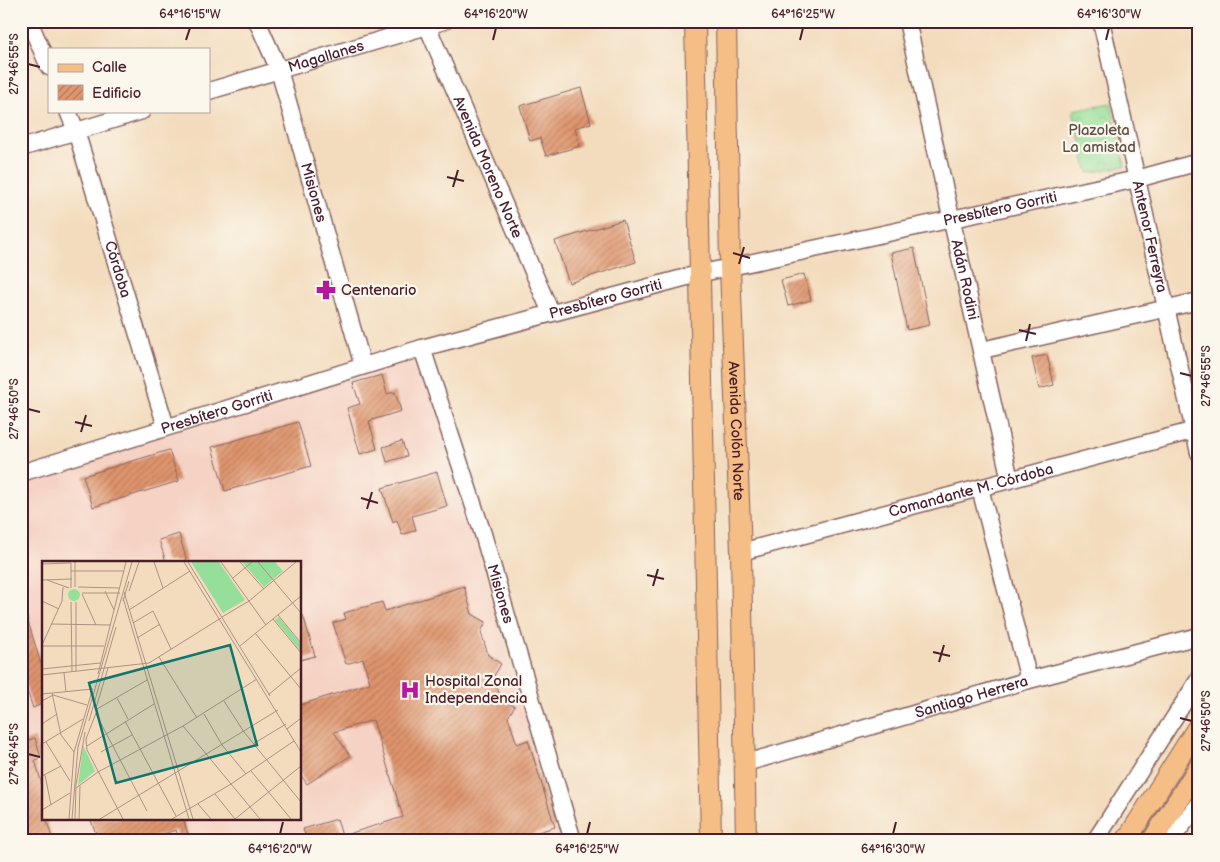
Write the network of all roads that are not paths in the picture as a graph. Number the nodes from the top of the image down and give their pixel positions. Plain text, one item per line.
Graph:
1 (29, 21) edge
2 (257, 21) edge
3 (444, 21) edge
4 (695, 21) edge
5 (726, 21) edge
6 (907, 21) edge
7 (1101, 21) edge
8 (426, 24) edge
9 (48, 65) edge
10 (279, 70) junction
11 (210, 91) edge
12 (68, 112) edge
13 (139, 112) edge
14 (76, 131) junction
15 (21, 148) edge
16 (1199, 162) edge
17 (1137, 179) junction
18 (952, 218) junction
19 (730, 268) junction
20 (698, 274) junction
21 (1199, 301) edge
22 (1167, 308) junction
23 (551, 313) junction
24 (422, 348) junction
25 (982, 350) junction
26 (363, 366) junction
27 (166, 427) junction
28 (1196, 430) edge
29 (1199, 453) edge
30 (21, 473) edge
31 (1010, 480) junction
32 (980, 488) junction
33 (741, 552) junction
34 (1199, 636) edge
35 (1199, 679) edge
36 (1029, 680) junction
37 (1199, 725) edge
38 (746, 763) junction
39 (1199, 767) edge
40 (1198, 806) edge
41 (573, 841) edge
42 (711, 841) edge
43 (746, 841) edge
44 (1095, 841) edge
45 (1126, 841) edge
46 (1152, 841) edge
47 (1170, 841) edge

1 - 9 street
2 - 10 street, Misiones
3 - 8 street, Magallanes
4 - 20 main road
5 - 19 main road, Avenida Colón Norte
6 - 18 street, Adán Rodini
7 - 17 street, Antenor Ferreyra
8 - 10 street, Magallanes
8 - 23 street, Avenida Moreno Norte
10 - 11 street, Magallanes
10 - 26 street, Misiones
12 - 14 street, Córdoba
13 - 14 street
14 - 15 street
14 - 27 street, Córdoba
16 - 17 street, Presbítero Gorriti
17 - 18 street, Presbítero Gorriti
17 - 22 street, Antenor Ferreyra
18 - 19 street, Presbítero Gorriti
18 - 25 street, Adán Rodini
19 - 20 street, Presbítero Gorriti
19 - 33 main road, Avenida Colón Norte
20 - 23 street, Presbítero Gorriti
20 - 42 main road
21 - 22 street
22 - 25 street
22 - 28 street, Antenor Ferreyra
23 - 24 street, Presbítero Gorriti
24 - 26 street, Presbítero Gorriti
24 - 41 street, Misiones
25 - 31 street, Adán Rodini
26 - 27 street, Presbítero Gorriti
27 - 30 street, Presbítero Gorriti
28 - 29 street, Antenor Ferreyra
28 - 31 street, Comandante M. Córdoba
31 - 32 street, Comandante M. Córdoba
32 - 33 street, Comandante M. Córdoba
32 - 36 street
33 - 38 main road, Avenida Colón Norte
34 - 36 street, Santiago Herrera
35 - 44 street
36 - 38 street, Santiago Herrera
37 - 45 main road
38 - 43 main road, Avenida Colón Norte
39 - 46 main road
40 - 47 street

